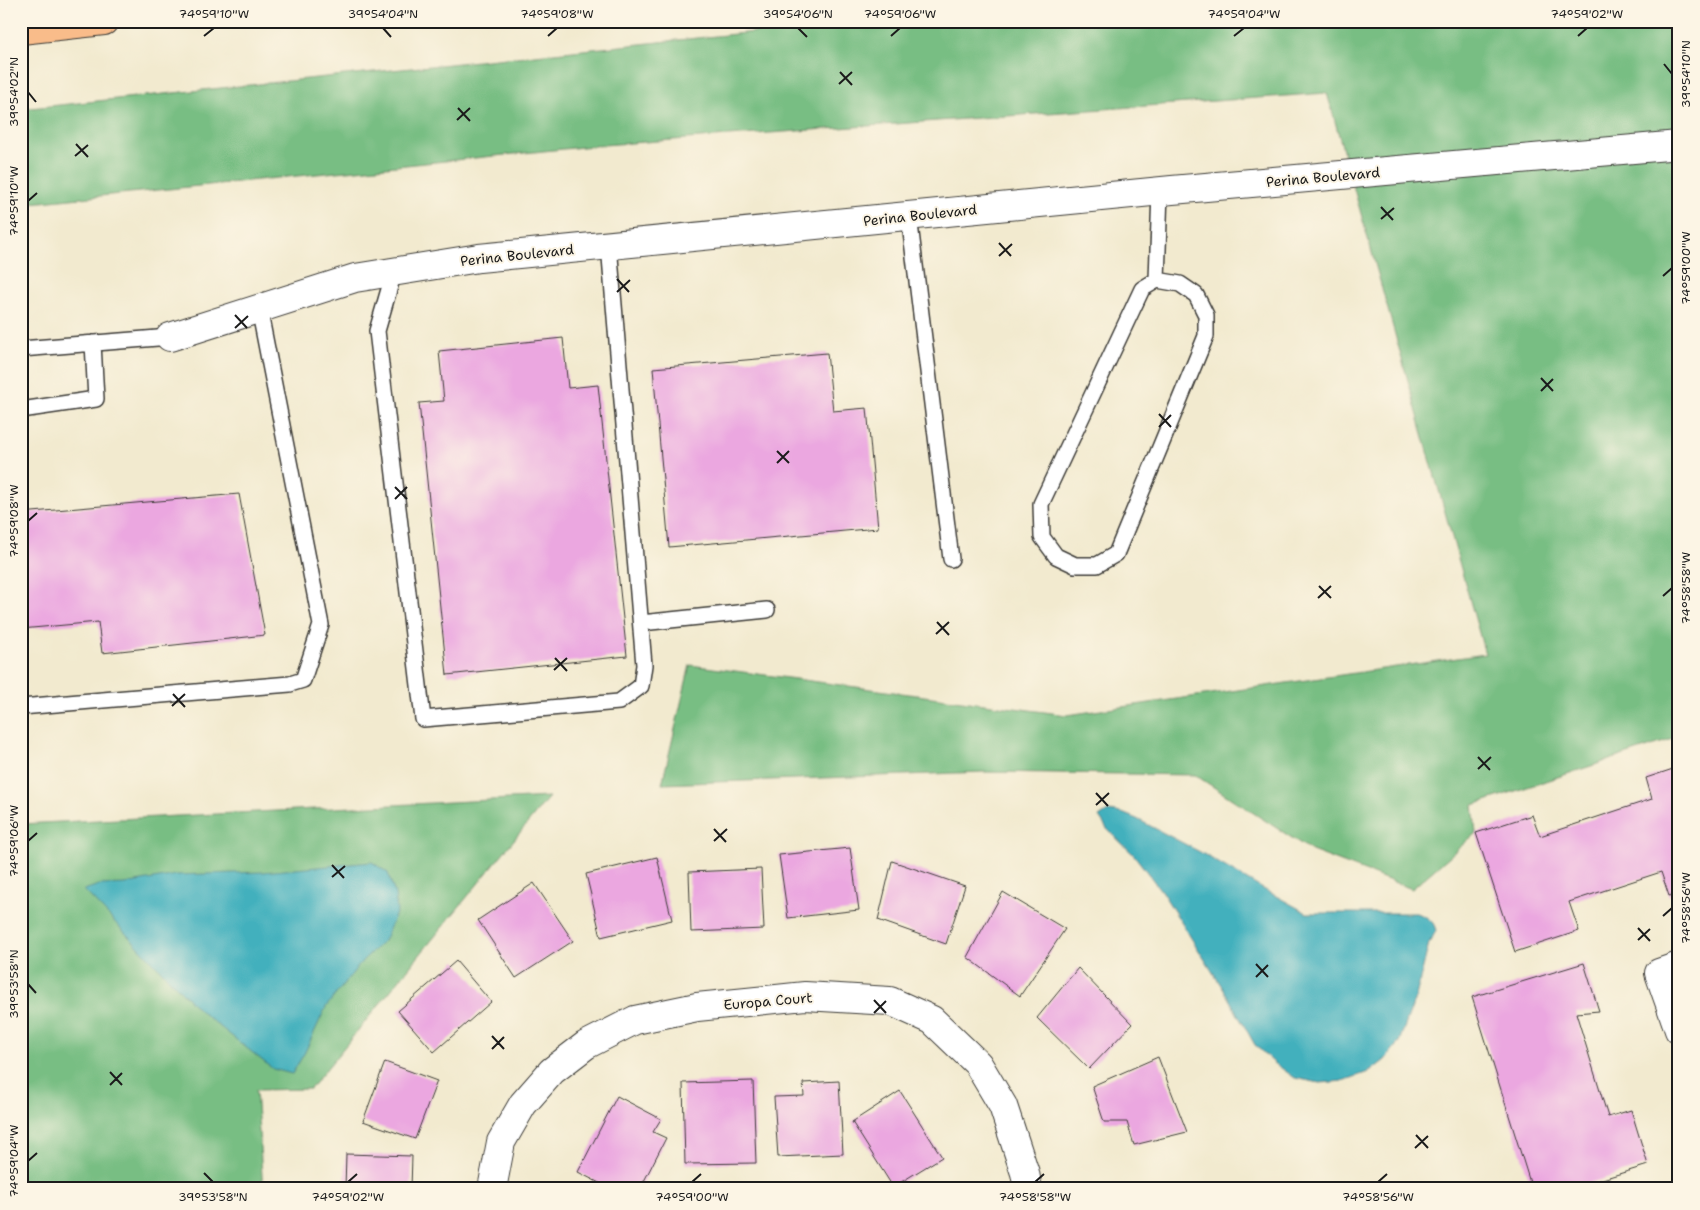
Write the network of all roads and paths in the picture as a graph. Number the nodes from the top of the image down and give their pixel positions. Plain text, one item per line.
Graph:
1 (104, 21) edge
2 (21, 30) edge
3 (1679, 145) edge
4 (1160, 191) junction
5 (909, 216) junction
6 (609, 245) junction
7 (394, 272) junction
8 (1157, 280) junction
9 (259, 308) junction
10 (170, 337) joint
11 (93, 343) junction
12 (21, 349) edge
13 (21, 410) edge
14 (951, 559) dead end
15 (767, 610) dead end
16 (640, 624) junction
17 (21, 707) edge
18 (1679, 966) edge
19 (1679, 1030) edge
20 (492, 1189) edge
21 (1028, 1189) edge

1 - 2 highway
3 - 4 street, Perina Boulevard
4 - 5 street, Perina Boulevard
4 - 8 lane
5 - 6 street, Perina Boulevard
5 - 14 lane
6 - 7 street, Perina Boulevard
6 - 16 lane
7 - 9 street, Perina Boulevard
7 - 16 lane
8 - 8 lane
9 - 10 street, Perina Boulevard
9 - 17 lane
10 - 11 lane
11 - 12 lane
11 - 13 lane
15 - 16 lane
18 - 19 street
20 - 21 street, Europa Court

